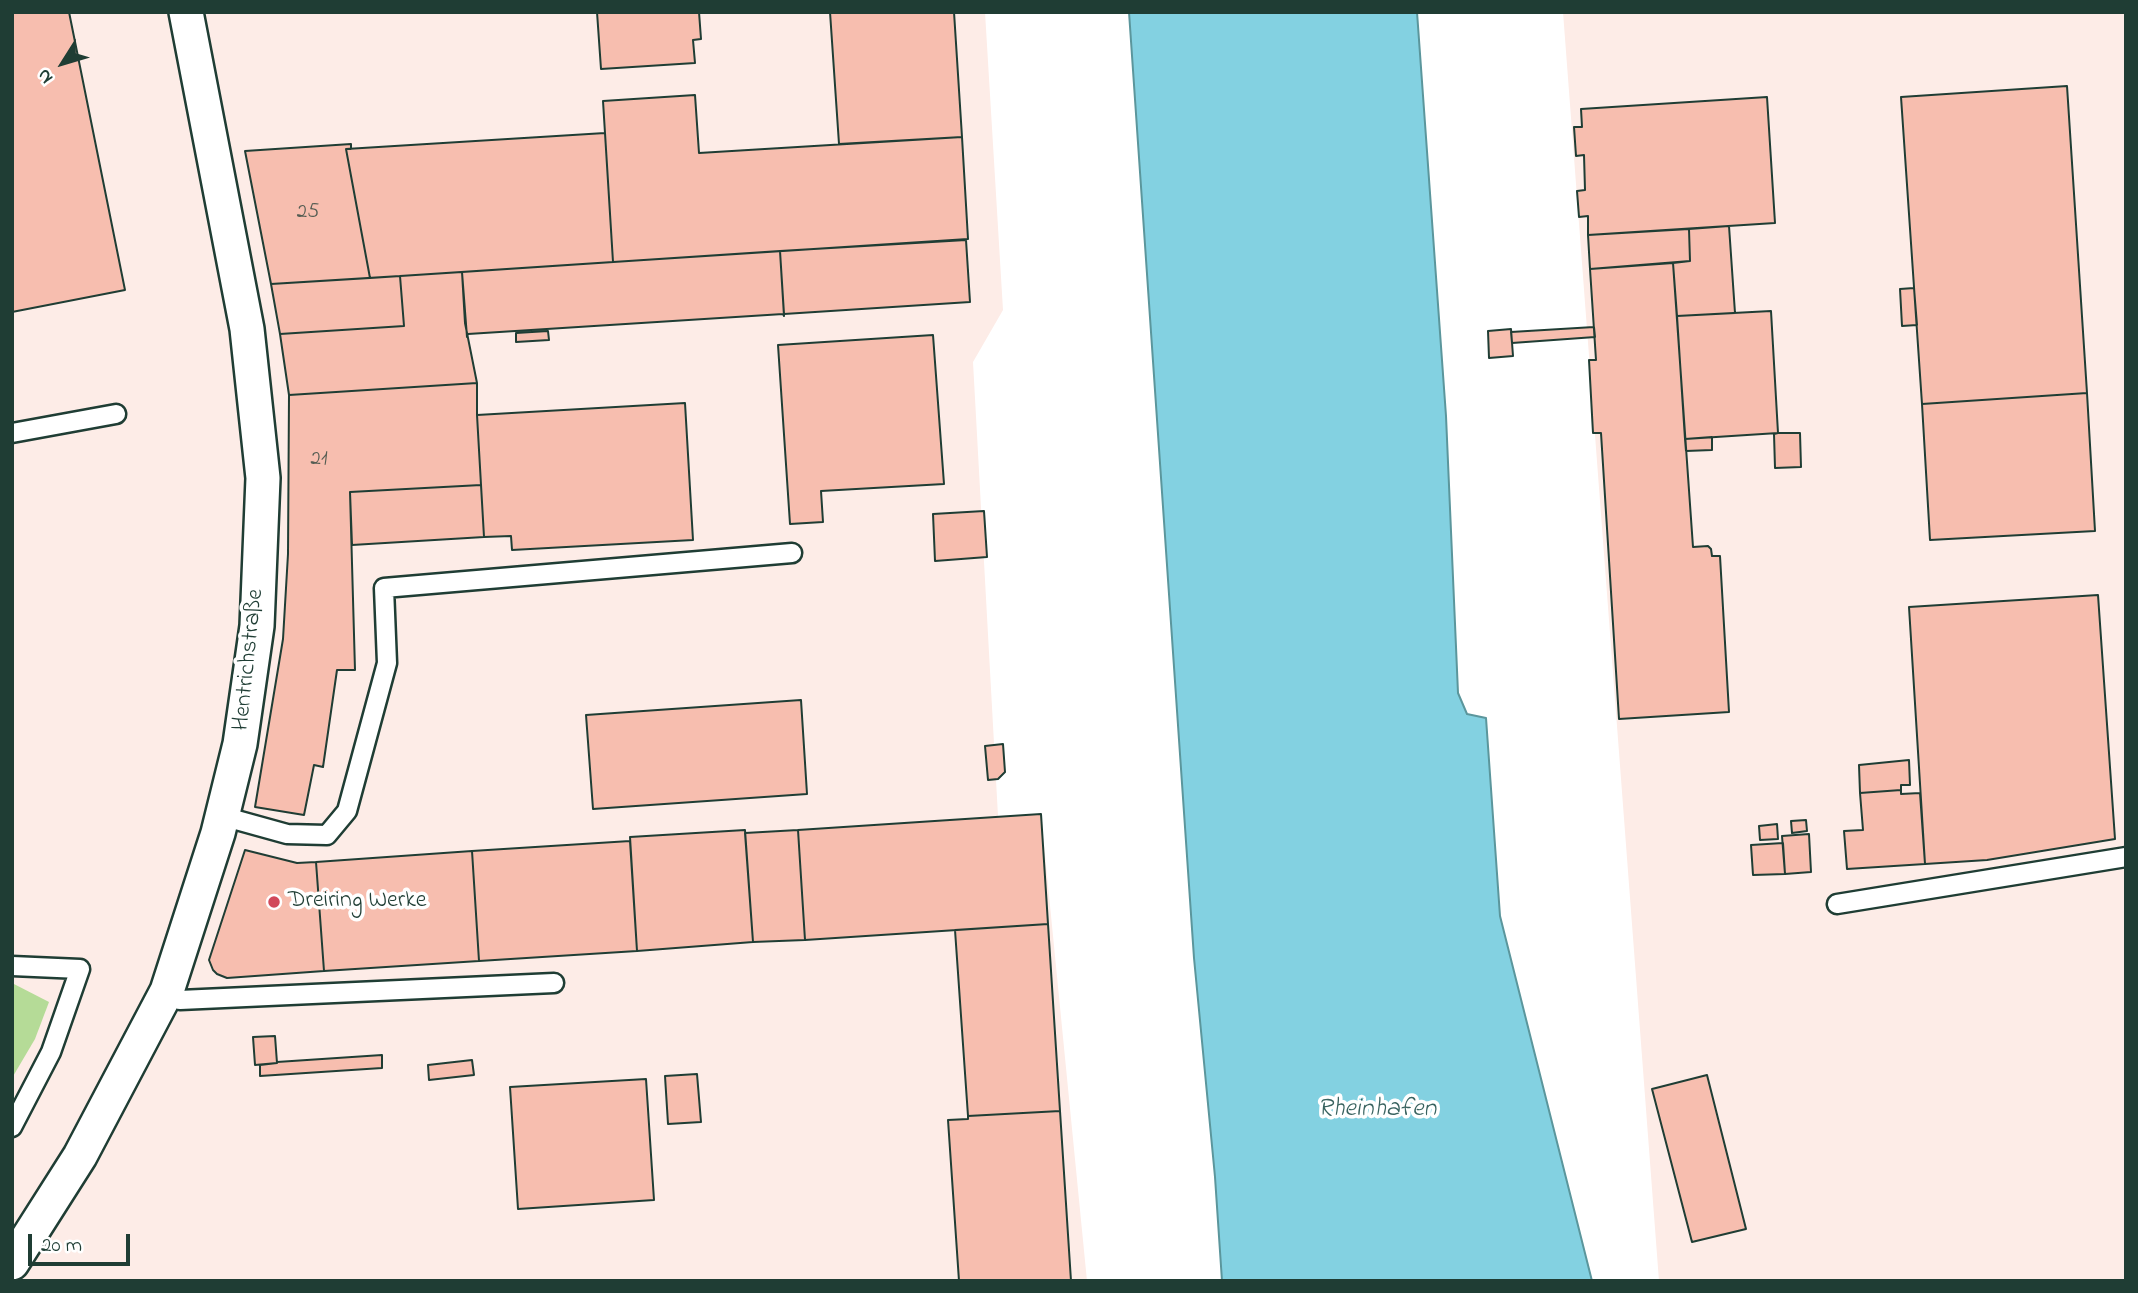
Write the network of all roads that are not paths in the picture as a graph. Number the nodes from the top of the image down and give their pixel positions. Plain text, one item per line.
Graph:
1 (186, 12) edge
2 (116, 414) dead end
3 (12, 433) edge
4 (792, 553) dead end
5 (222, 816) junction
6 (2126, 857) edge
7 (1837, 904) dead end
8 (12, 966) edge
9 (554, 983) dead end
10 (167, 991) junction
11 (12, 1127) edge
12 (12, 1263) edge

1 - 5 street, Hentrichstraße
2 - 3 lane
4 - 5 lane
5 - 10 street, Hentrichstraße
6 - 7 lane
8 - 11 lane
9 - 10 lane
10 - 12 street, Hentrichstraße

